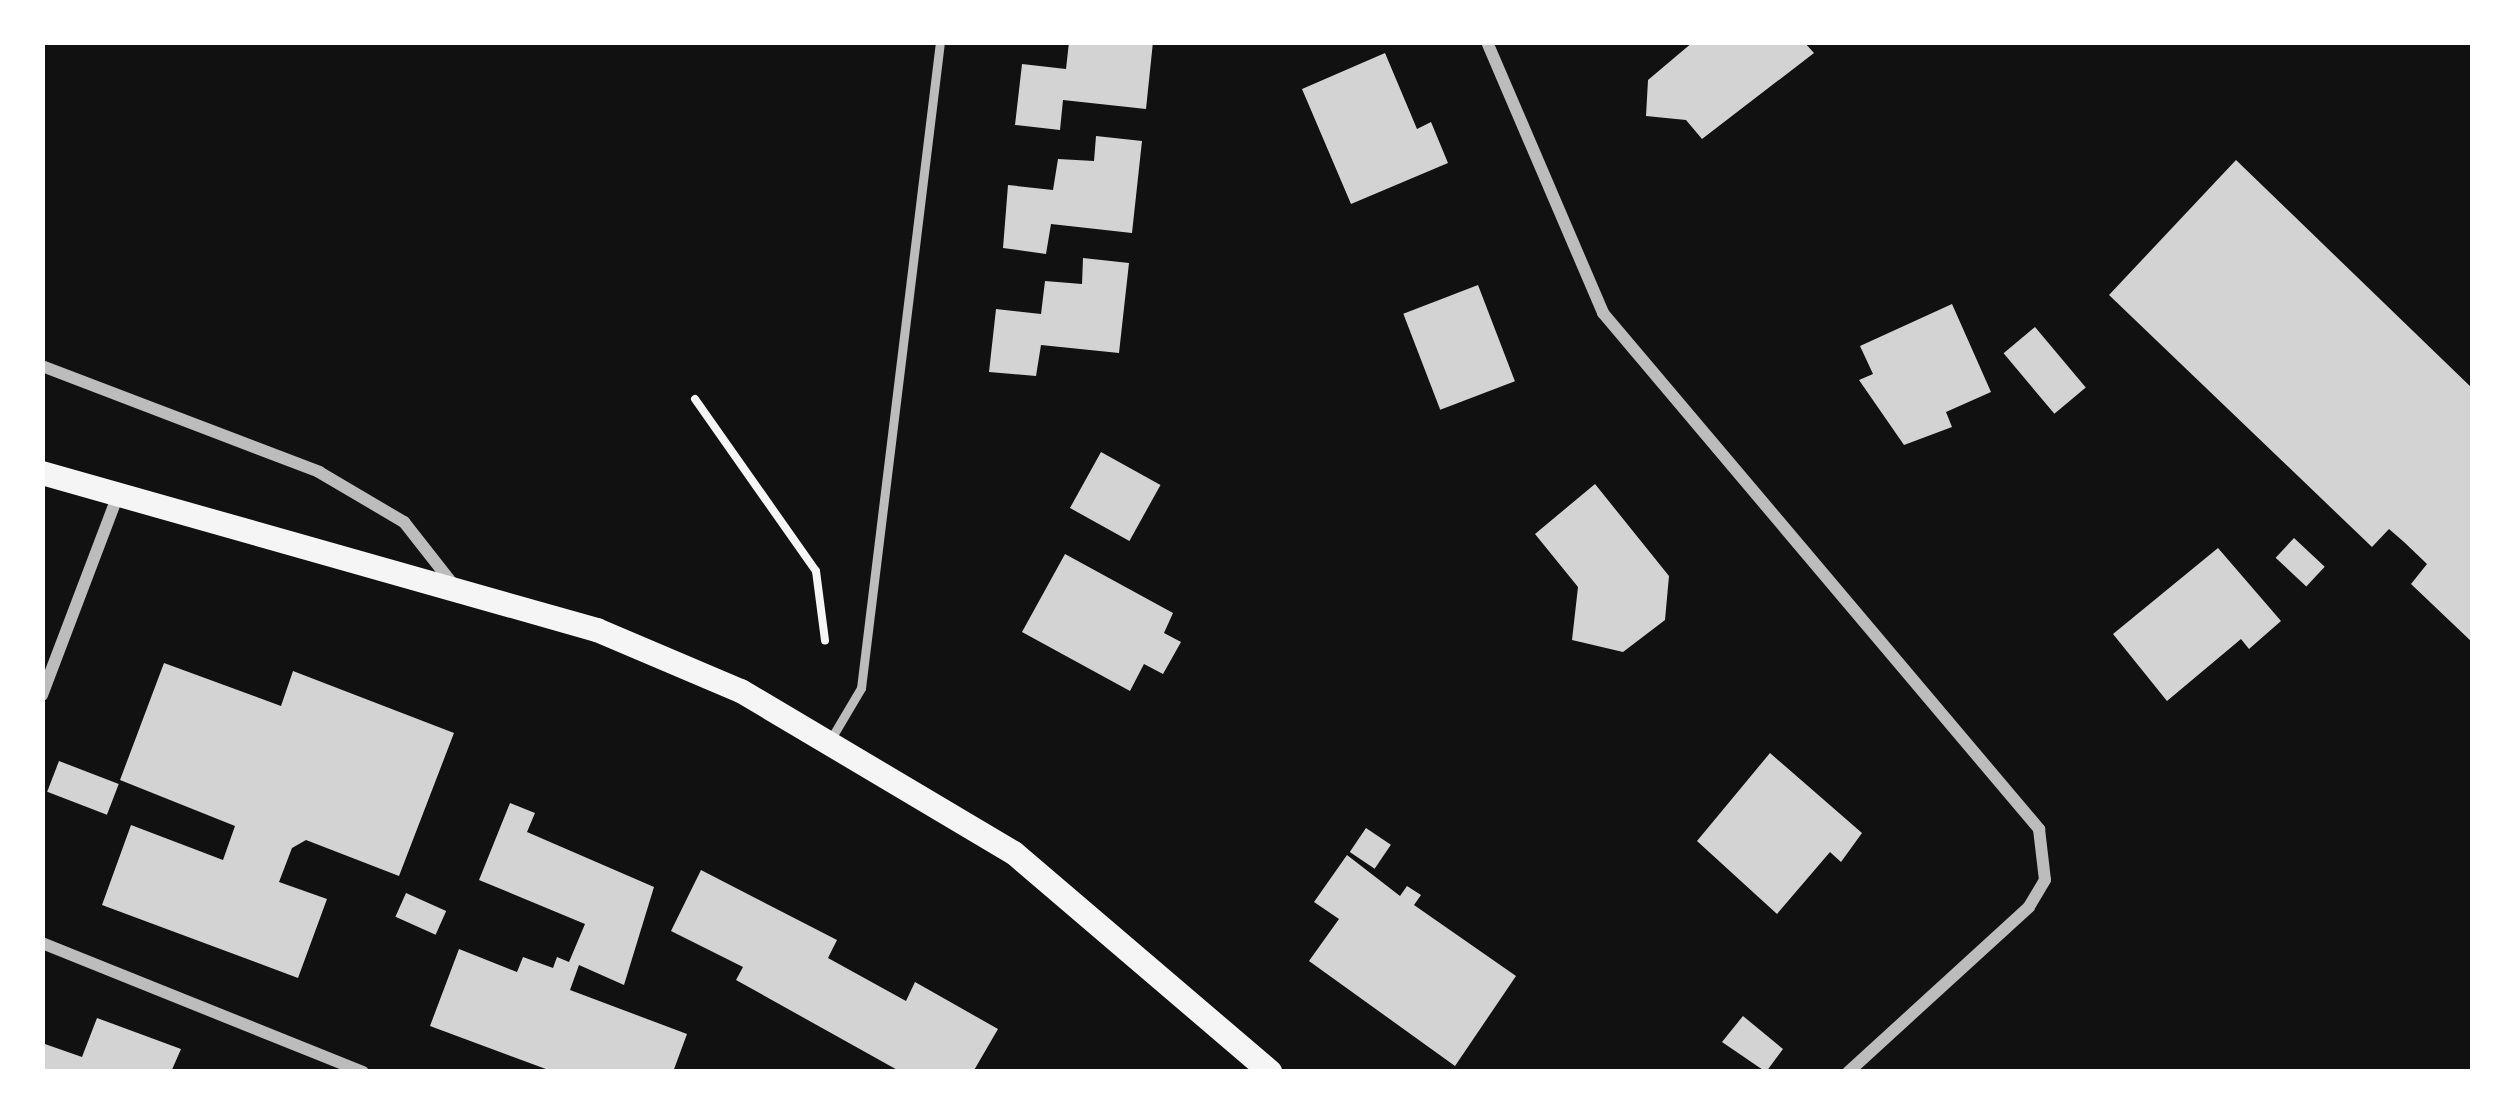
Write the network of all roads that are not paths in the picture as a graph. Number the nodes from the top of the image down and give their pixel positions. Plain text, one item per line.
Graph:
1 (940, 42) edge
2 (1487, 42) edge
3 (42, 367) edge
4 (42, 473) edge
5 (118, 495) junction
6 (456, 588) junction
7 (42, 695) edge
8 (832, 737) junction
9 (42, 943) edge
10 (363, 1072) edge
11 (1270, 1072) edge
12 (1847, 1072) edge

1 - 8 lane
2 - 12 street
3 - 6 street
4 - 5 main road
5 - 6 main road
5 - 7 street
6 - 8 main road
8 - 11 main road
9 - 10 street

